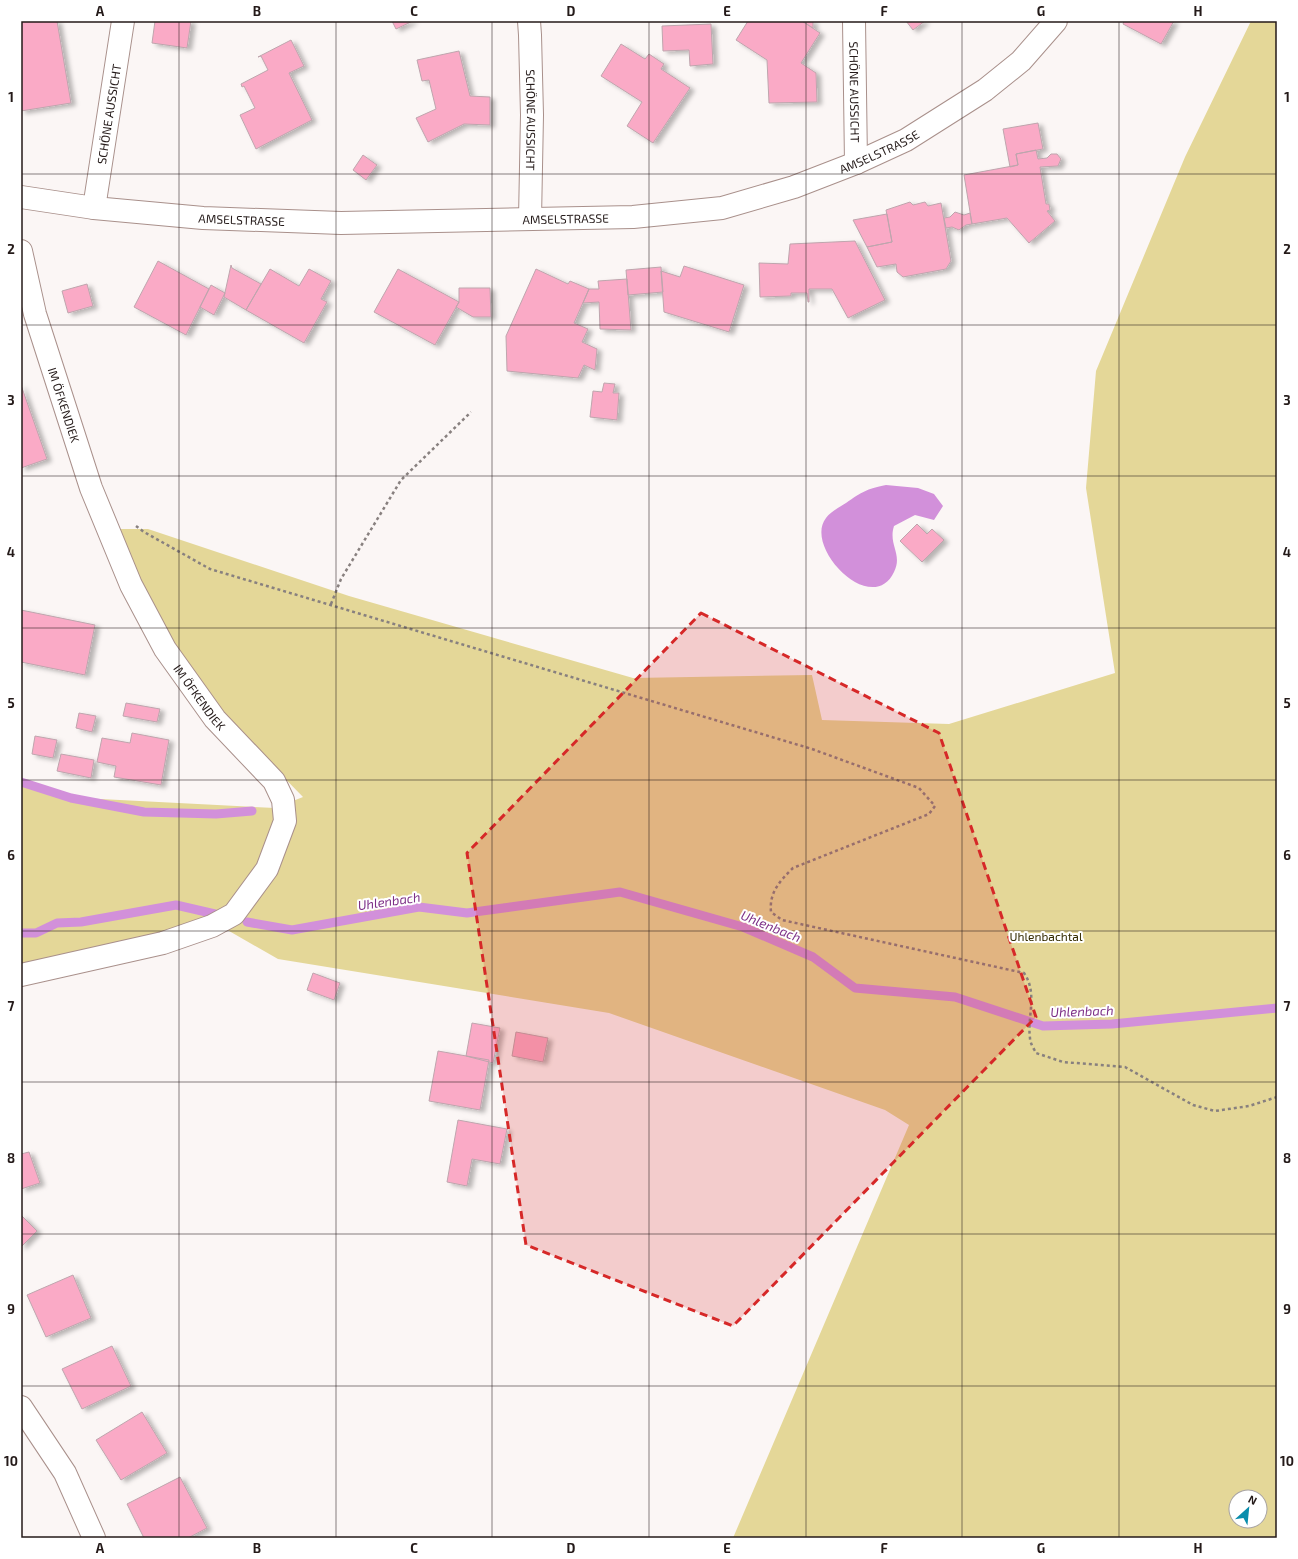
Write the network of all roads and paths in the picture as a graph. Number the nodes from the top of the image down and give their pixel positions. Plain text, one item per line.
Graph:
1 (123, 21) edge
2 (528, 21) edge
3 (854, 21) edge
4 (1056, 21) edge
5 (856, 163) junction
6 (21, 197) edge
7 (94, 208) junction
8 (530, 219) junction
9 (21, 251) edge
10 (471, 412) dead end
11 (132, 522) dead end
12 (331, 604) junction
13 (21, 975) edge
14 (1277, 1097) edge
15 (21, 1407) edge
16 (94, 1538) edge

1 - 7 street, SCHÖNE AUSSICHT
2 - 8 street, SCHÖNE AUSSICHT
3 - 5 street, SCHÖNE AUSSICHT
4 - 5 street, AMSELSTRASSE
5 - 8 street, AMSELSTRASSE
6 - 7 street, AMSELSTRASSE
7 - 8 street, AMSELSTRASSE
9 - 13 street, IM ÖFKENDIEK
10 - 12 path
11 - 12 path
12 - 14 path
15 - 16 street

